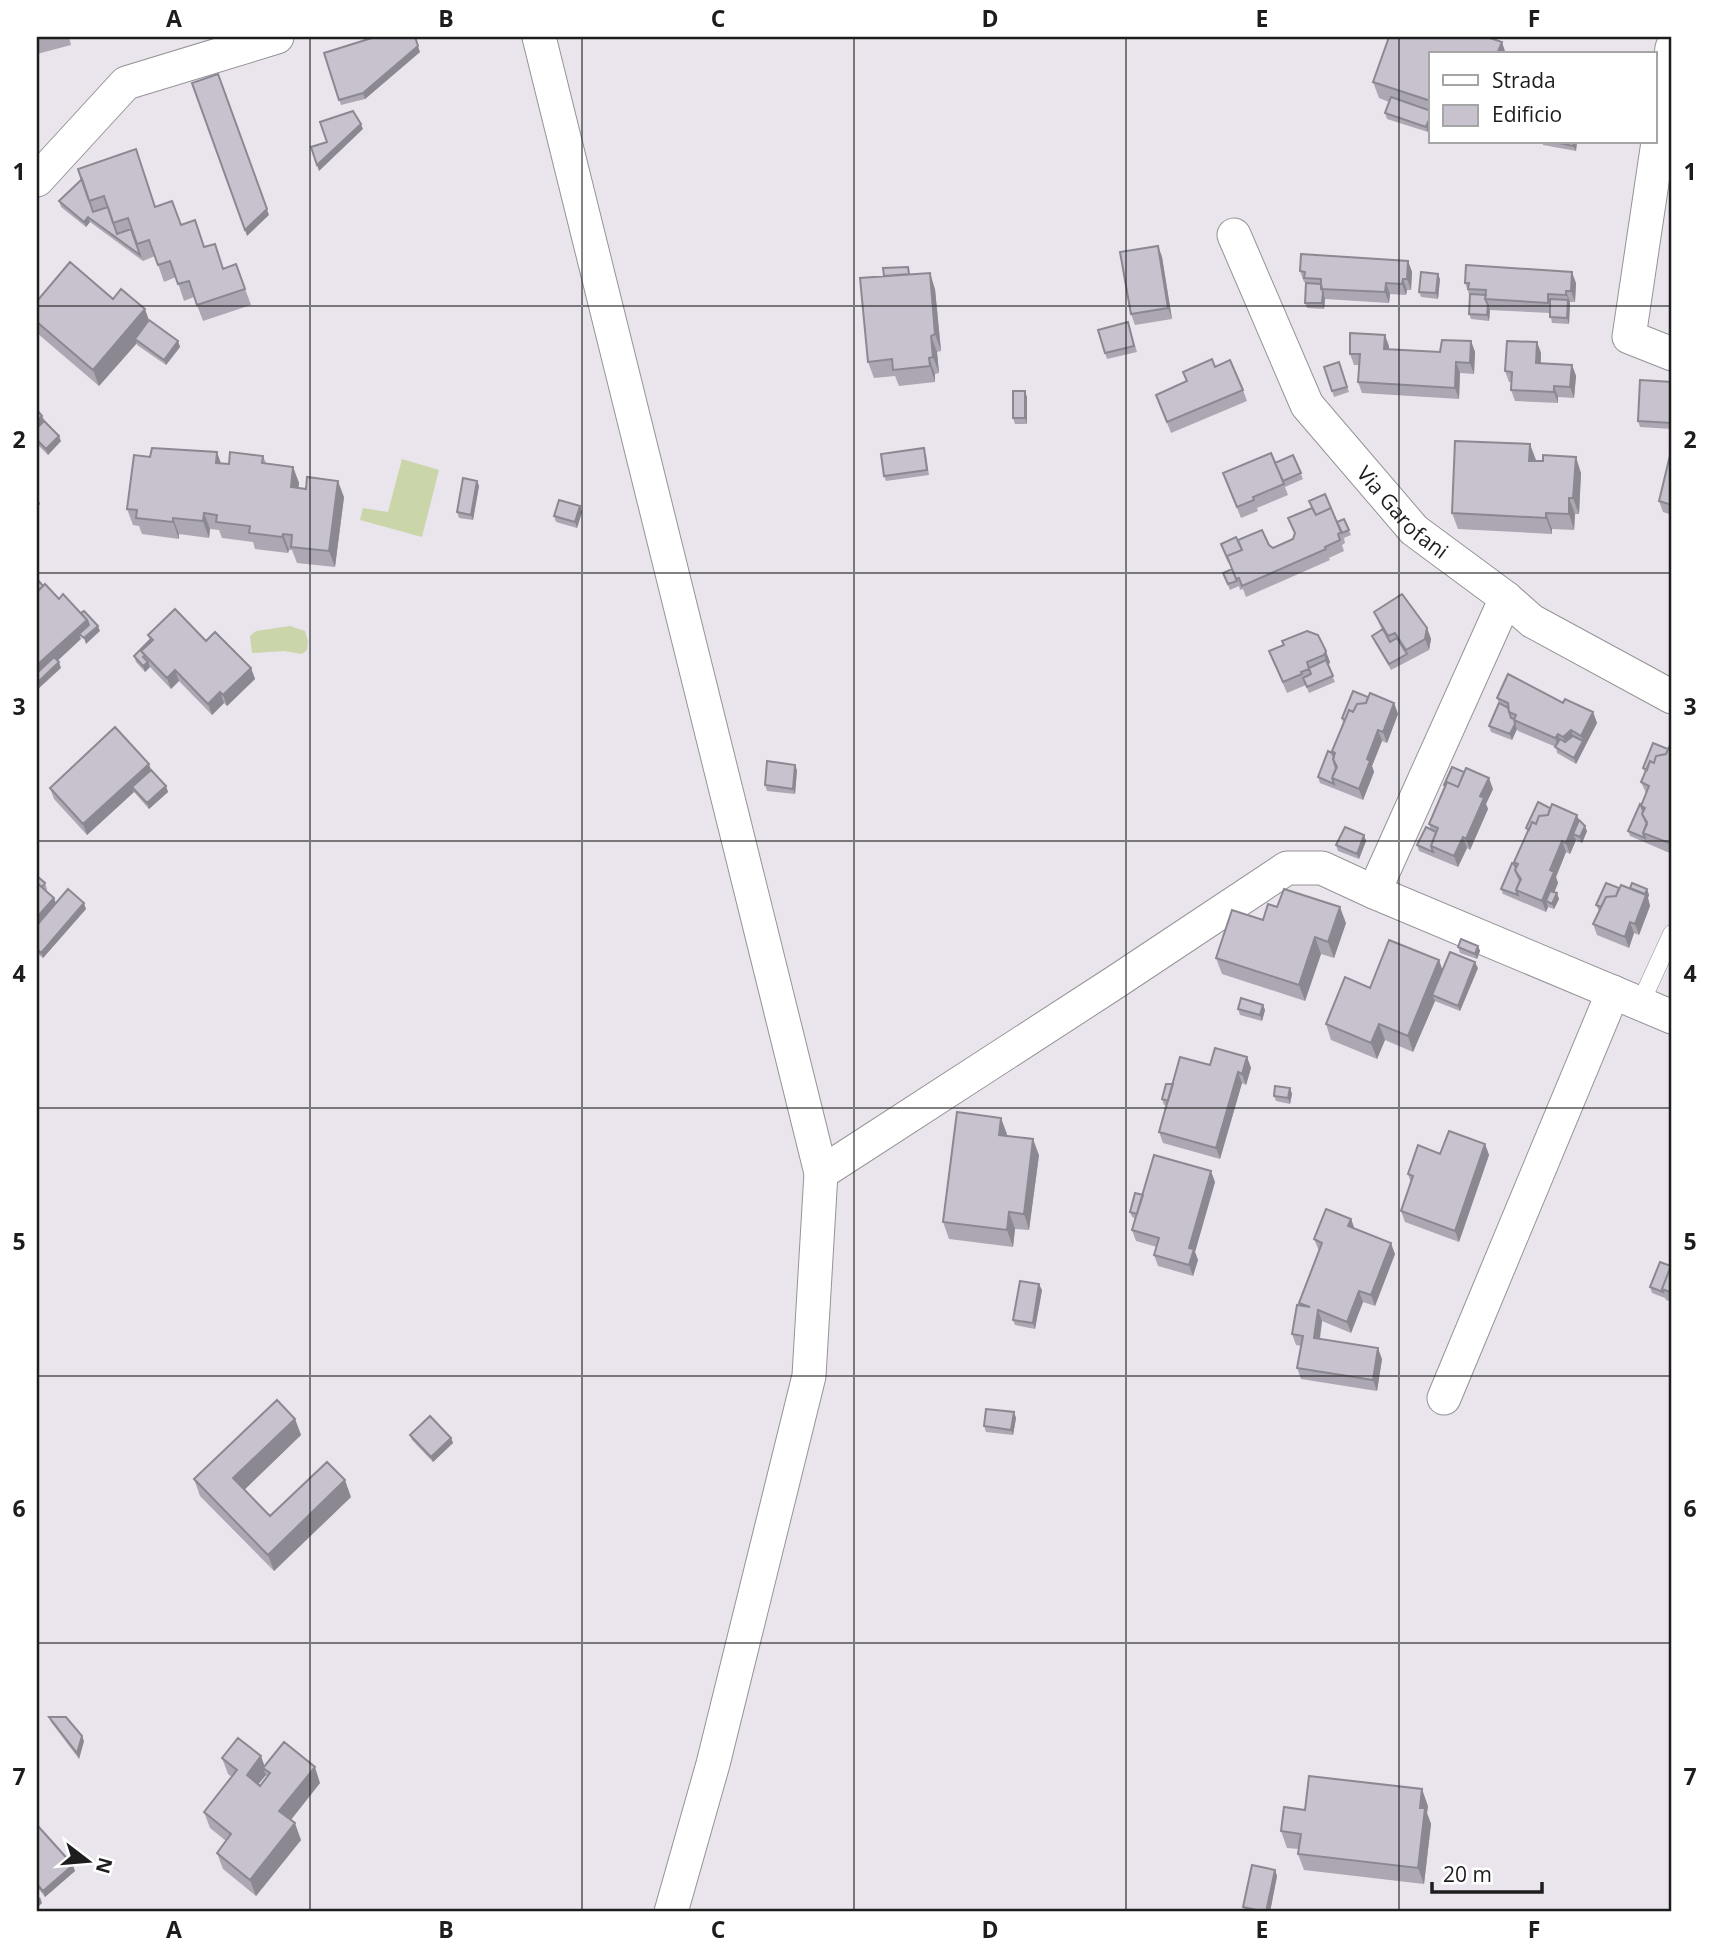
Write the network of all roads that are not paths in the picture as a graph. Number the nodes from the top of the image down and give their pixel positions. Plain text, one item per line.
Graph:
1 (277, 37) edge
2 (538, 37) edge
3 (1672, 48) edge
4 (37, 180) edge
5 (1234, 235) dead end
6 (1672, 354) edge
7 (1506, 598) junction
8 (1672, 697) edge
9 (1374, 892) junction
10 (1672, 934) edge
11 (1626, 998) junction
12 (1672, 1017) edge
13 (821, 1173) junction
14 (1444, 1398) dead end
15 (671, 1912) edge

1 - 4 street
2 - 13 street
3 - 6 street
5 - 7 street, Via Garofani
7 - 8 street, Via Garofani
7 - 9 street
9 - 11 street
9 - 13 street
10 - 11 lane
11 - 12 street
11 - 14 street
13 - 15 street

